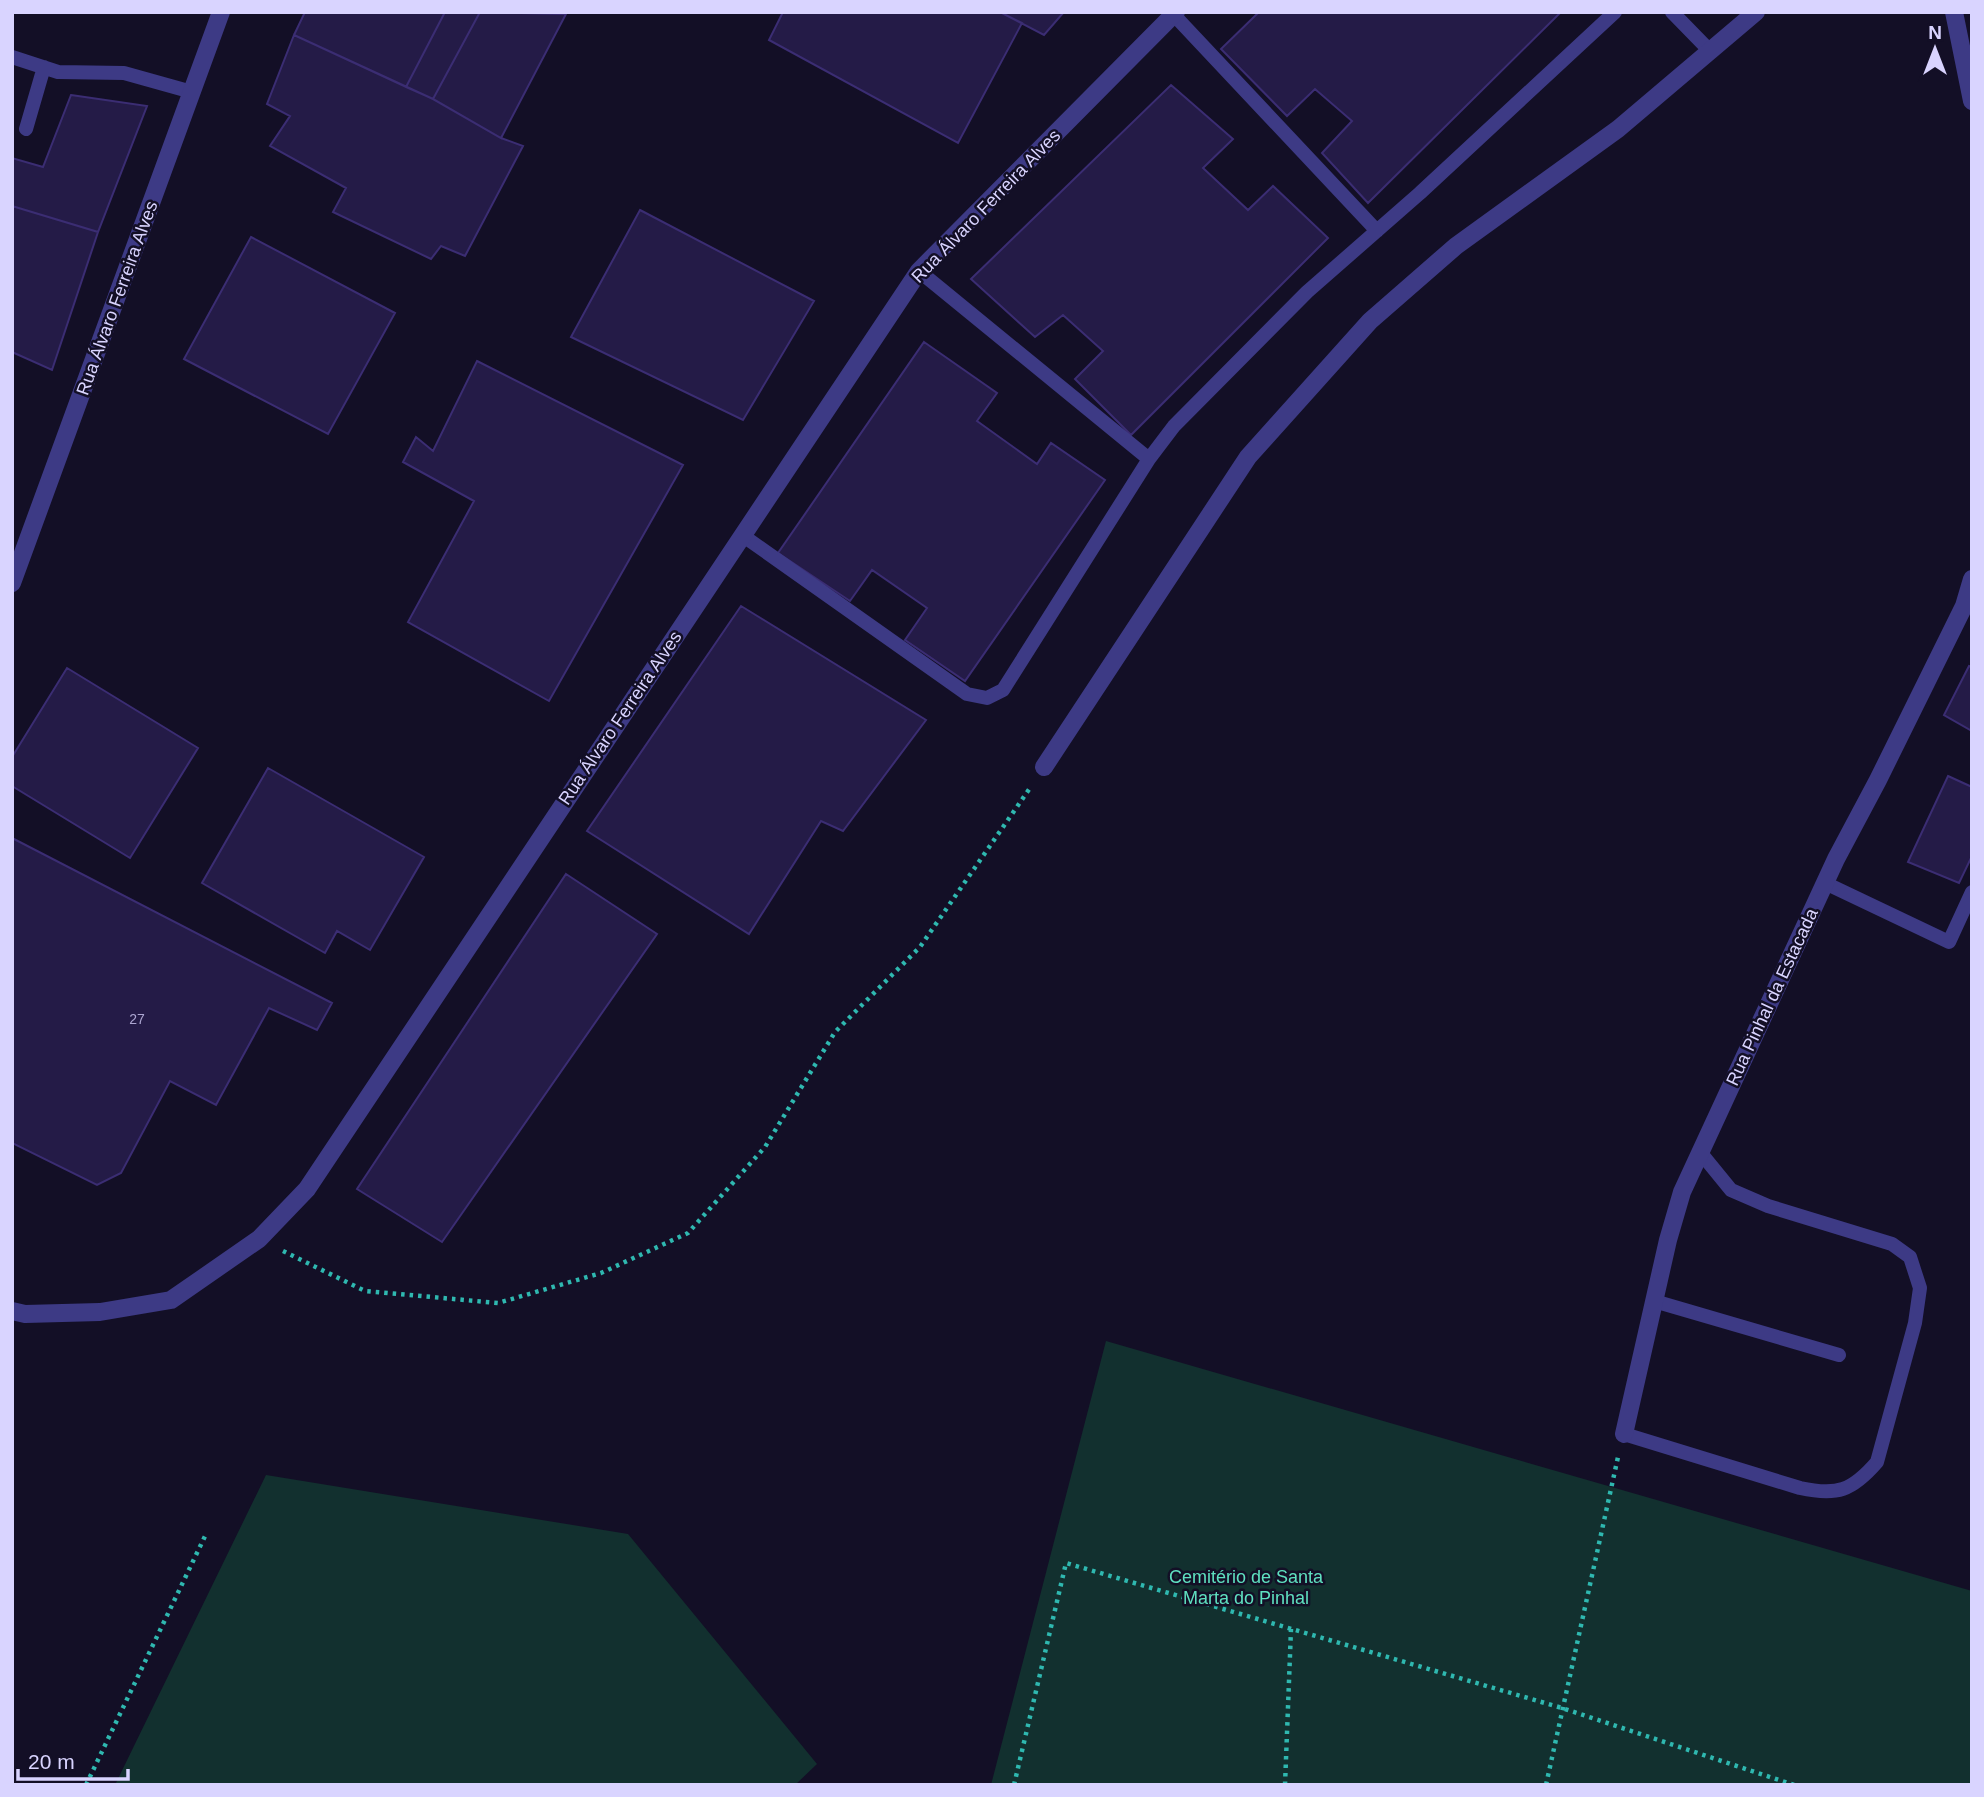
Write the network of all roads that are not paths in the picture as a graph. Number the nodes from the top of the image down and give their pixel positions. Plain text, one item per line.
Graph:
1 (221, 12) edge
2 (1615, 12) edge
3 (1672, 12) edge
4 (1756, 12) edge
5 (1954, 12) edge
6 (1175, 13) edge
7 (1710, 51) junction
8 (12, 57) edge
9 (44, 67) junction
10 (192, 92) junction
11 (1972, 101) edge
12 (26, 129) dead end
13 (1377, 231) junction
14 (919, 271) junction
15 (1149, 459) junction
16 (742, 535) junction
17 (1972, 579) edge
18 (12, 583) edge
19 (1044, 767) road end
20 (1825, 883) junction
21 (1972, 892) edge
22 (1700, 1152) junction
23 (1654, 1301) junction
24 (12, 1311) edge
25 (1839, 1354) dead end
26 (1624, 1434) joint

1 - 10 street, Rua Álvaro Ferreira Alves
2 - 13 lane
3 - 7 lane
4 - 7 street
5 - 11 street
6 - 13 lane
6 - 14 street, Rua Álvaro Ferreira Alves
7 - 19 street
8 - 9 lane
9 - 10 lane
9 - 12 lane
10 - 18 street, Rua Álvaro Ferreira Alves
13 - 15 lane
14 - 15 lane
14 - 16 street, Rua Álvaro Ferreira Alves
15 - 16 lane
16 - 24 street, Rua Álvaro Ferreira Alves
17 - 20 street, Rua Pinhal da Estacada
20 - 21 lane
20 - 22 street, Rua Pinhal da Estacada
22 - 23 street, Rua Pinhal da Estacada
22 - 26 lane
23 - 25 lane
23 - 26 street, Rua Pinhal da Estacada

